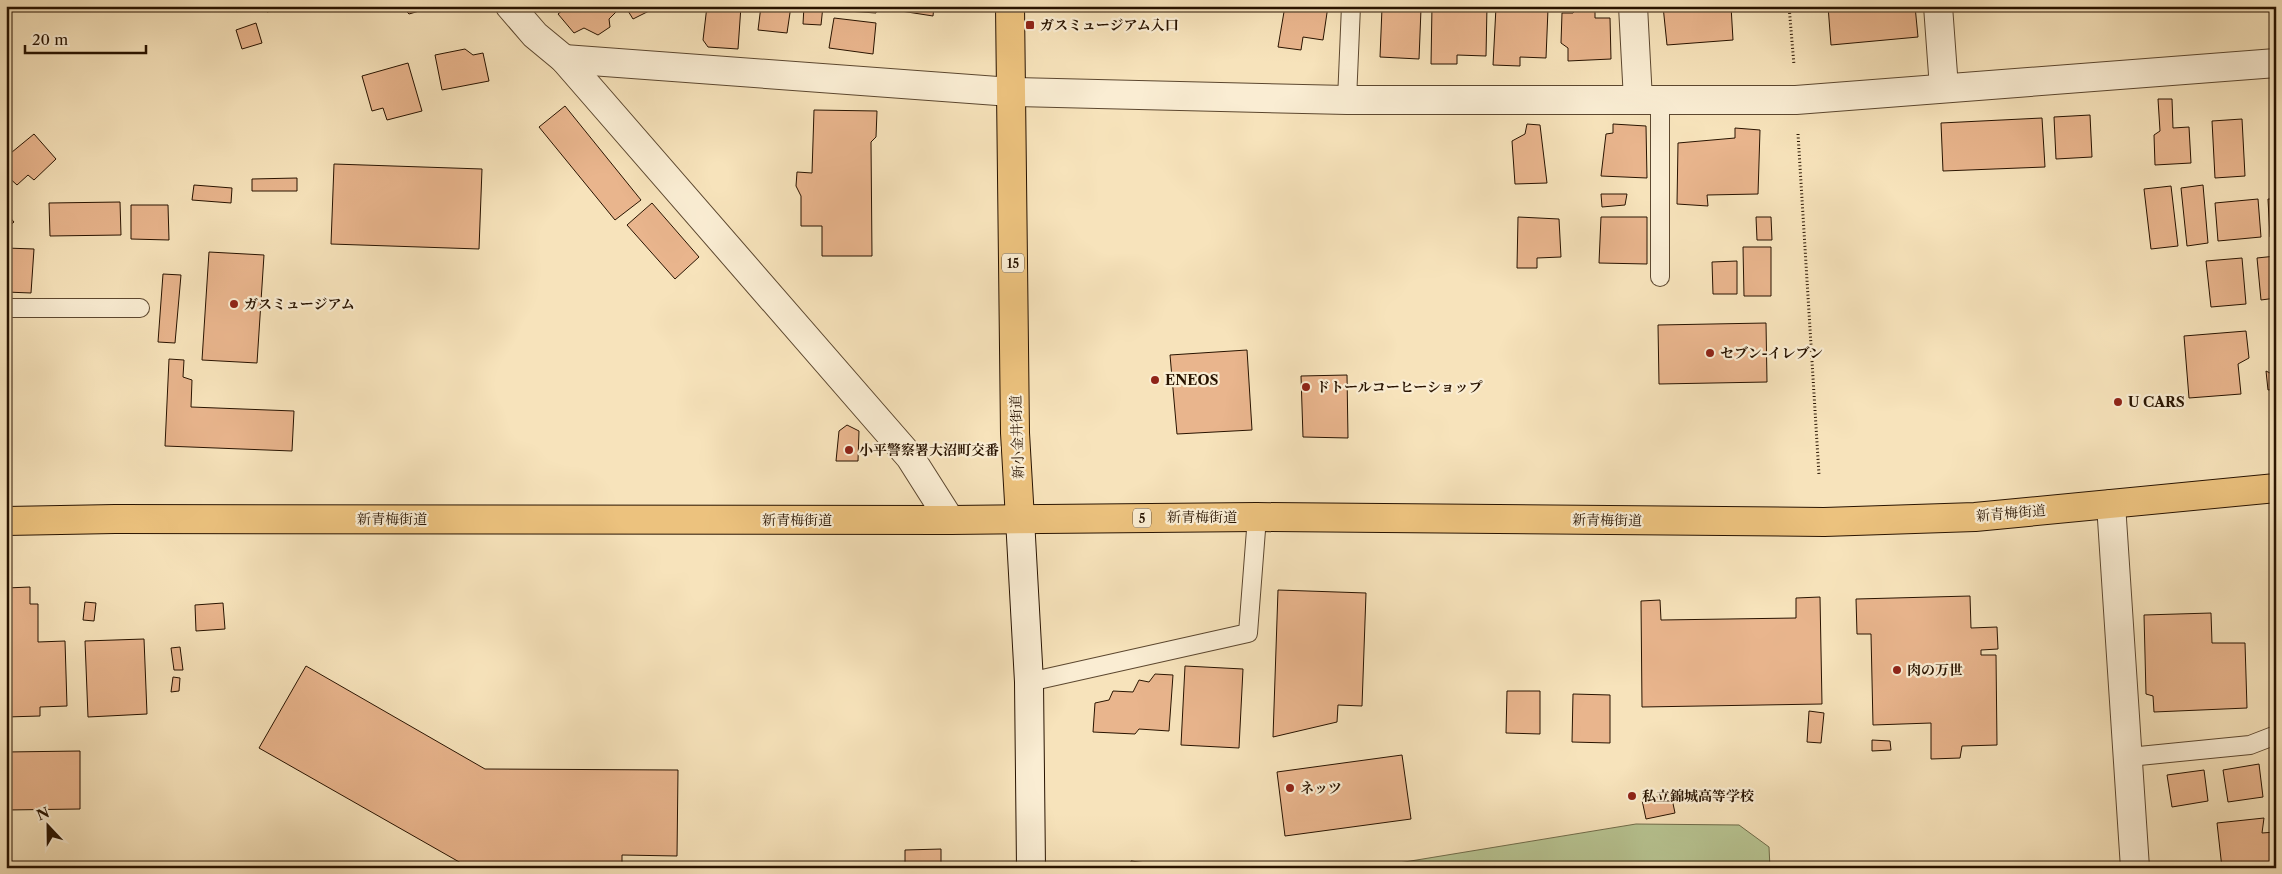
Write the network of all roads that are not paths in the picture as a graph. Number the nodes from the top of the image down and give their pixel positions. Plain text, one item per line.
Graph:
1 (510, 6) edge
2 (1010, 6) edge
3 (1351, 6) edge
4 (1633, 6) edge
5 (1938, 6) edge
6 (564, 59) junction
7 (2276, 63) edge
8 (1944, 88) junction
9 (1011, 92) junction
10 (1347, 100) junction
11 (1649, 100) junction
12 (1660, 277) dead end
13 (6, 308) edge
14 (140, 308) dead end
15 (2276, 488) edge
16 (2111, 504) junction
17 (1257, 517) junction
18 (1020, 519) junction
19 (6, 520) edge
20 (950, 520) junction
21 (1029, 682) junction
22 (2276, 735) edge
23 (2129, 757) junction
24 (1031, 868) edge
25 (2135, 868) edge

1 - 6 street
2 - 9 main road, 新小金井街道 / 15
3 - 10 lane
4 - 11 street
5 - 8 street
6 - 9 street
6 - 20 street
7 - 8 street
8 - 11 street
9 - 10 street
9 - 18 main road, 新小金井街道 / 15
10 - 11 street
11 - 12 lane
13 - 14 lane
15 - 16 main road, 新青梅街道 / 5
16 - 17 main road, 新青梅街道 / 5
16 - 23 street
17 - 18 main road, 新青梅街道 / 5
17 - 21 lane
18 - 20 main road, 新青梅街道 / 5
18 - 21 street, 新小金井街道
19 - 20 main road, 新青梅街道 / 5
21 - 24 street, 新小金井街道
22 - 23 lane
23 - 25 street

